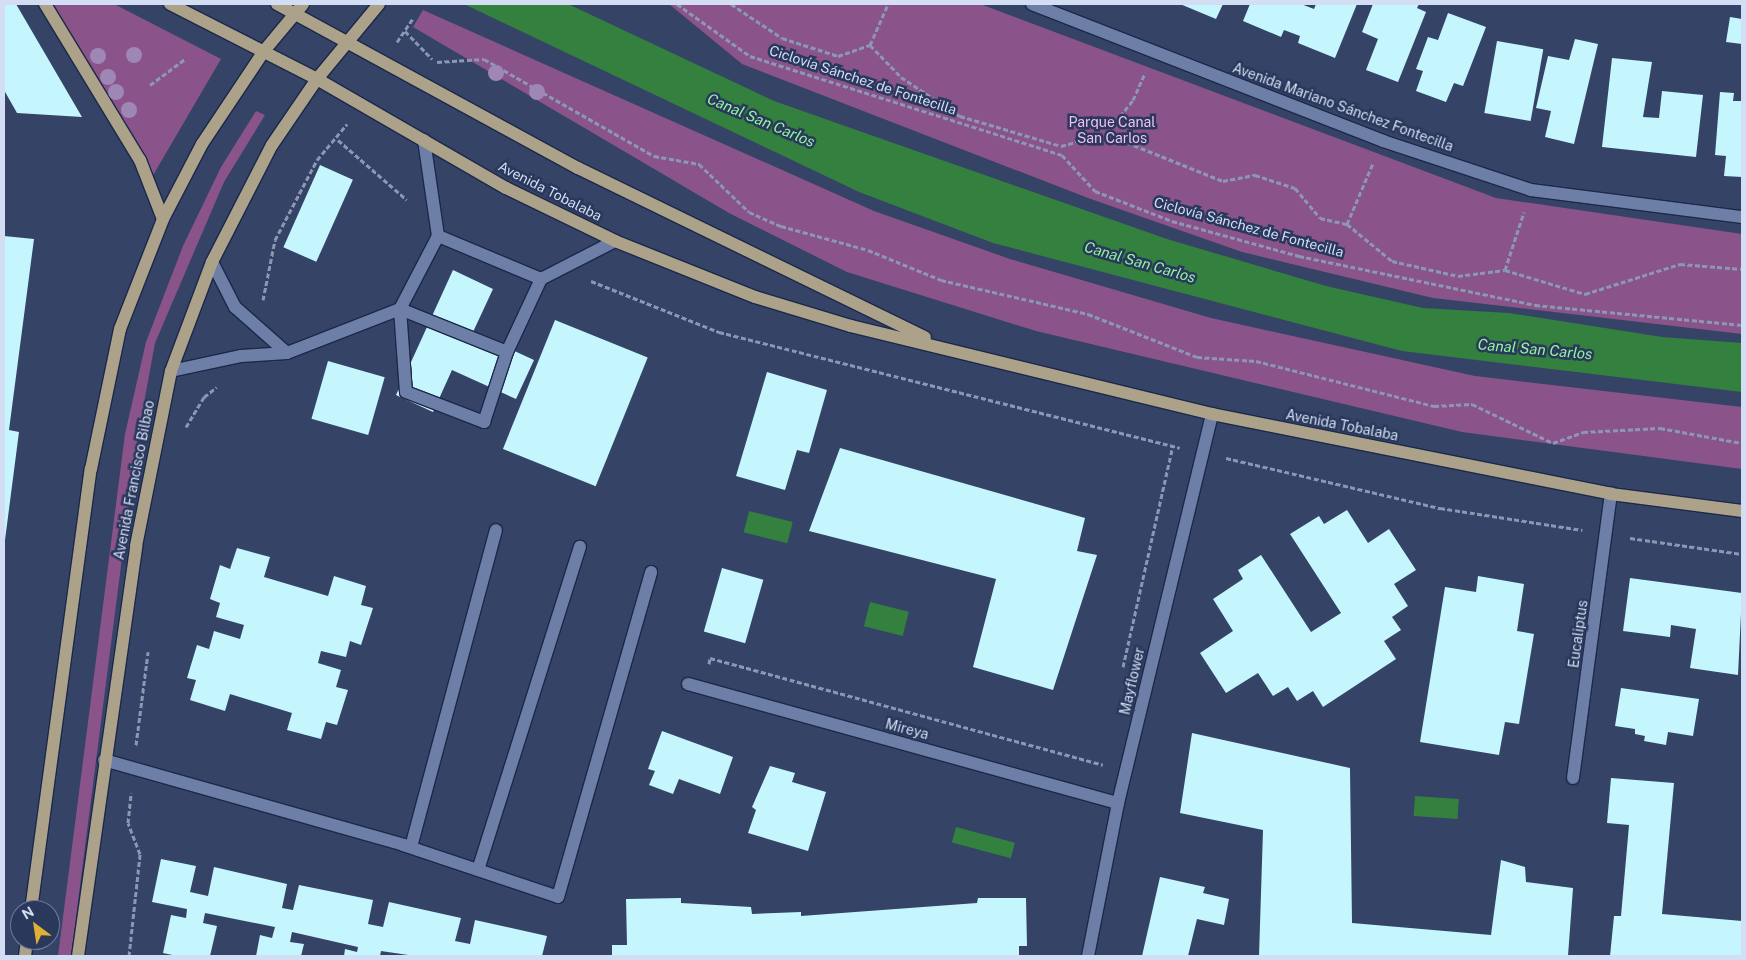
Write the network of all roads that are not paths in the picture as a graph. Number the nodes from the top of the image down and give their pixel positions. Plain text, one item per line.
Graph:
1 (45, 4) edge
2 (170, 4) edge
3 (276, 4) edge
4 (379, 4) edge
5 (1032, 4) edge
6 (299, 8) edge
7 (348, 41) junction
8 (264, 51) junction
9 (317, 79) junction
10 (424, 140) junction
11 (1742, 217) edge
12 (163, 219) junction
13 (438, 236) junction
14 (615, 241) junction
15 (212, 262) junction
16 (541, 279) junction
17 (400, 309) junction
18 (941, 345) junction
19 (508, 352) junction
20 (287, 353) junction
21 (171, 371) junction
22 (1212, 414) junction
23 (1611, 494) junction
24 (1742, 511) edge
25 (496, 530) dead end
26 (580, 547) dead end
27 (651, 572) dead end
28 (688, 684) dead end
29 (104, 760) junction
30 (1573, 778) dead end
31 (1118, 803) junction
32 (398, 844) junction
33 (478, 870) junction
34 (32, 900) edge
35 (78, 956) edge
36 (1088, 956) edge

1 - 12 main road
2 - 8 main road, Avenida Tobalaba
3 - 6 main road, Avenida Tobalaba
4 - 7 main road, Avenida Francisco Bilbao
5 - 11 street, Avenida Mariano Sánchez Fontecilla
6 - 7 main road, Avenida Tobalaba
6 - 8 main road
7 - 9 main road, Avenida Francisco Bilbao
7 - 18 main road, Avenida Tobalaba
8 - 9 main road, Avenida Tobalaba
8 - 12 main road
9 - 10 main road, Avenida Tobalaba
9 - 15 main road, Avenida Francisco Bilbao
10 - 13 street
10 - 14 main road, Avenida Tobalaba
12 - 34 main road
13 - 16 street
13 - 17 street
14 - 16 street
14 - 18 main road, Avenida Tobalaba
15 - 20 street
15 - 21 main road, Avenida Francisco Bilbao
16 - 19 street
17 - 19 street
17 - 19 street
17 - 20 street
18 - 22 main road, Avenida Tobalaba
20 - 21 street
21 - 29 main road, Avenida Francisco Bilbao
22 - 23 main road, Avenida Tobalaba
22 - 31 street, Mayflower
23 - 24 main road, Avenida Tobalaba
23 - 30 street, Eucaliptus
25 - 32 street
26 - 33 street
27 - 33 street
28 - 31 street, Mireya
29 - 32 street
29 - 35 main road, Avenida Francisco Bilbao
31 - 36 street, Mayflower
32 - 33 street

